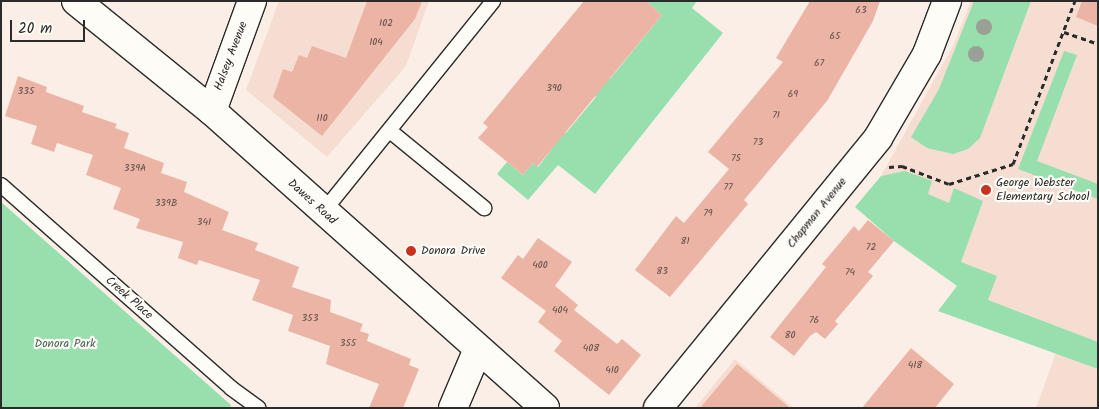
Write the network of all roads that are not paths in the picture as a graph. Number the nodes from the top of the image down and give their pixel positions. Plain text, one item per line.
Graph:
1 (76, 1) edge
2 (252, 1) edge
3 (493, 1) edge
4 (947, 1) edge
5 (212, 111) junction
6 (390, 131) junction
7 (1, 185) edge
8 (484, 208) dead end
9 (323, 212) junction
10 (478, 349) junction
11 (259, 408) edge
12 (453, 408) edge
13 (544, 408) edge
14 (658, 408) edge

1 - 5 street, Dawes Road
2 - 5 street, Halsey Avenue
3 - 6 lane
4 - 14 street, Chapman Avenue
5 - 9 street, Dawes Road
6 - 8 lane
6 - 9 lane
7 - 11 lane, Creek Place
9 - 10 street, Dawes Road
10 - 12 street
10 - 13 street, Dawes Road

